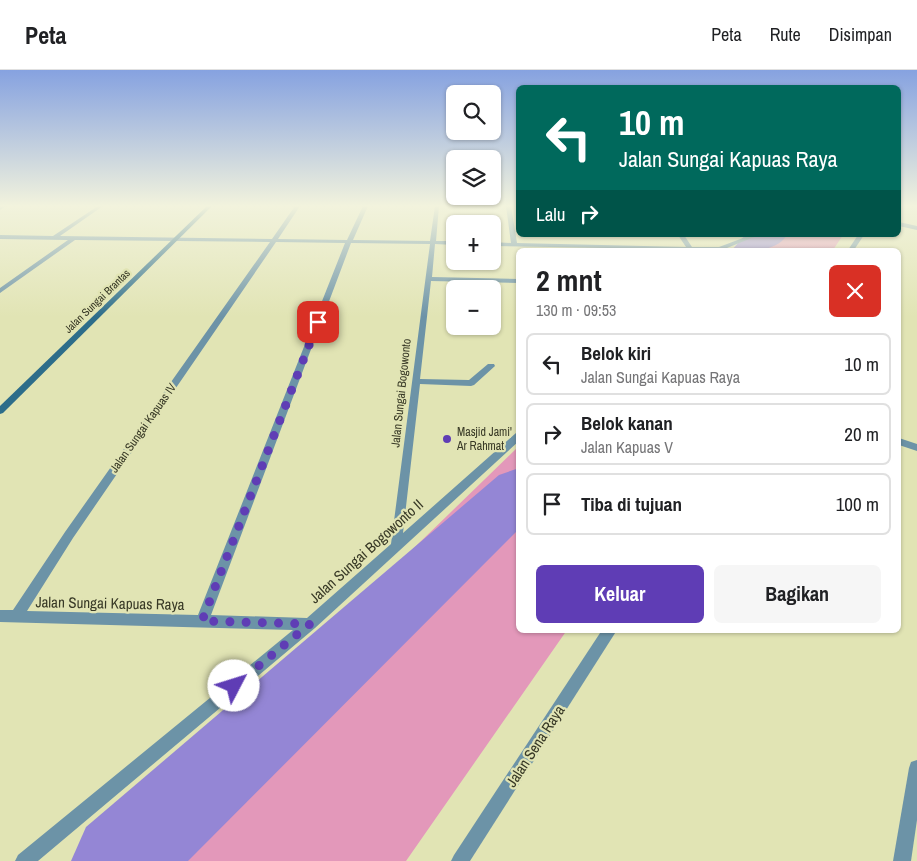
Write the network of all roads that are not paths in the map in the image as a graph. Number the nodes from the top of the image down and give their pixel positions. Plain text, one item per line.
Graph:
1 (349, 242) edge
2 (431, 242) edge
3 (67, 243) edge
4 (173, 243) edge
5 (272, 243) edge
6 (686, 243) edge
7 (735, 243) edge
8 (501, 244) edge
9 (514, 244) joint
10 (689, 247) junction
11 (698, 248) edge
12 (722, 248) edge
13 (427, 279) junction
14 (516, 281) edge
15 (0, 291) edge
16 (491, 366) dead end
17 (415, 381) junction
18 (0, 411) edge
19 (516, 438) edge
20 (901, 442) edge
21 (917, 448) edge
22 (396, 547) junction
23 (0, 616) edge
24 (16, 617) junction
25 (202, 621) junction
26 (310, 624) junction
27 (608, 633) edge
28 (917, 768) edge
29 (24, 861) edge
30 (460, 861) edge
31 (902, 861) edge

1 - 25 street
2 - 13 street, Jalan Sungai Bogowonto
3 - 15 street
4 - 18 street, Jalan Sungai Brantas
5 - 24 street, Jalan Sungai Kapuas IV
6 - 10 street
7 - 12 street
8 - 9 street
9 - 10 street
10 - 11 street
13 - 14 street
13 - 17 street, Jalan Sungai Bogowonto
16 - 17 street
17 - 22 street, Jalan Sungai Bogowonto
19 - 22 street, Jalan Sungai Bogowonto II
20 - 21 street
22 - 26 street, Jalan Sungai Bogowonto II
23 - 24 street, Jalan Sungai Kapuas Raya
24 - 25 street, Jalan Sungai Kapuas Raya
25 - 26 street, Jalan Sungai Kapuas Raya
26 - 29 street, Jalan Sungai Bogowonto II
27 - 30 street, Jalan Sena Raya
28 - 31 street

